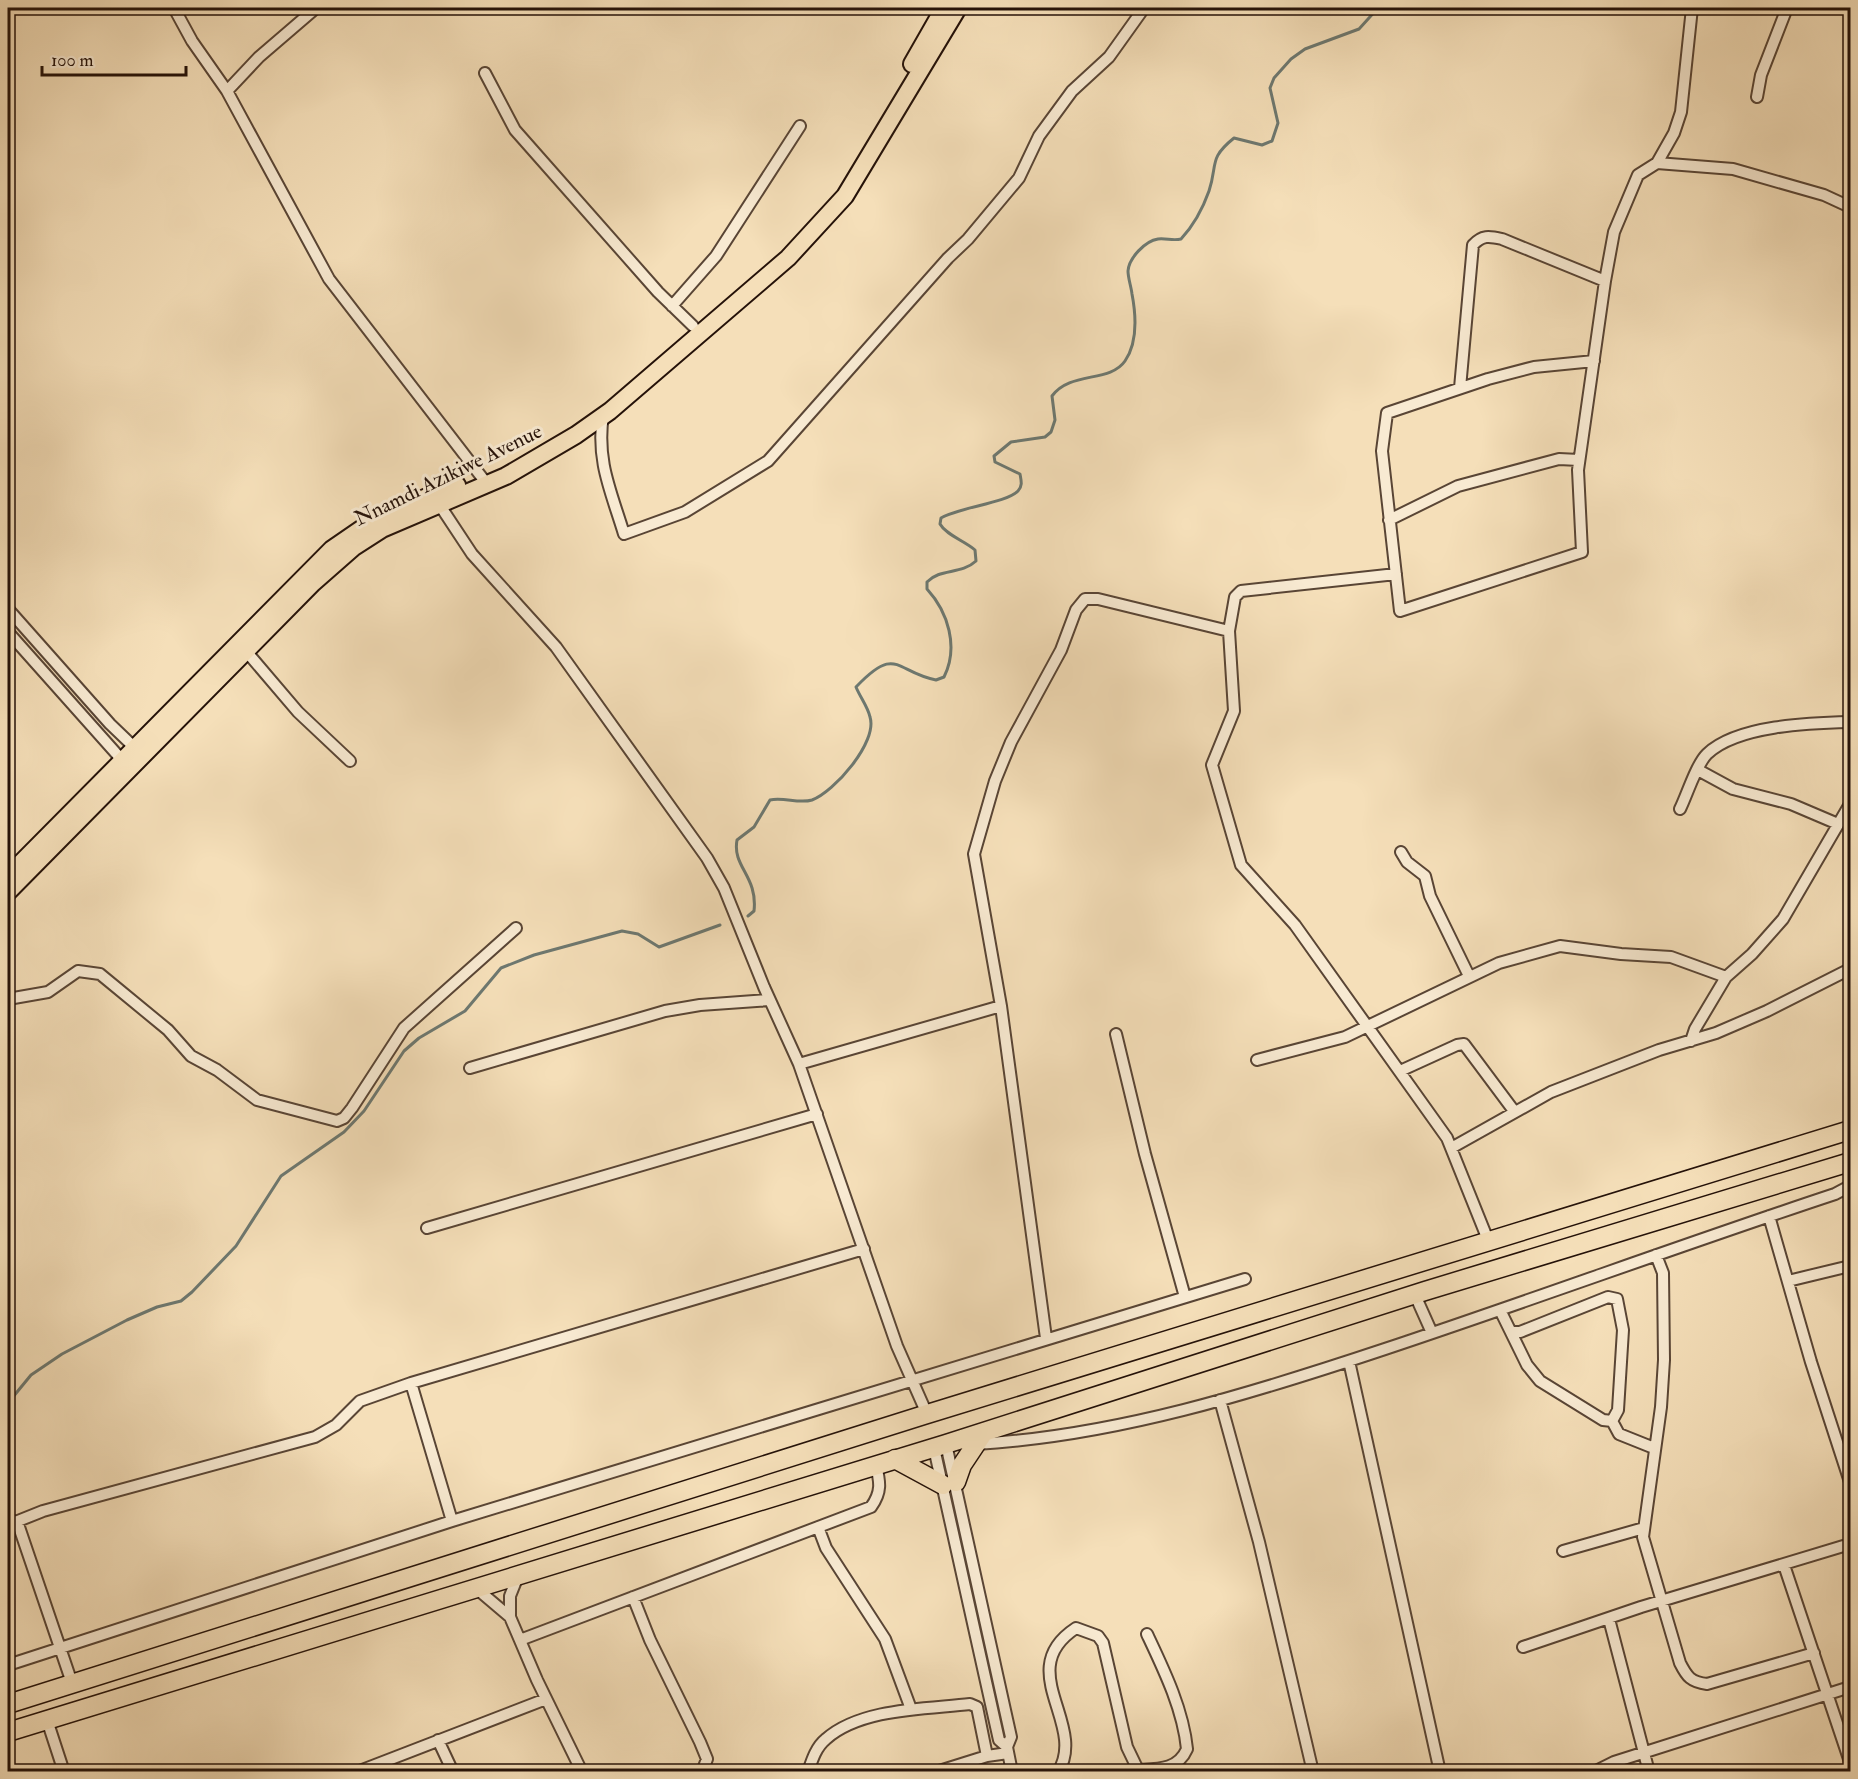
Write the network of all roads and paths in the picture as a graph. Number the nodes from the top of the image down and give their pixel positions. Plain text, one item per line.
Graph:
1 (174, 8) edge
2 (316, 8) edge
3 (944, 8) edge
4 (958, 8) edge
5 (1144, 8) edge
6 (1692, 8) edge
7 (1788, 8) edge
8 (485, 73) dead end
9 (227, 91) junction
10 (1758, 97) dead end
11 (800, 126) dead end
12 (1657, 164) junction
13 (1851, 207) edge
14 (1605, 281) junction
15 (672, 306) junction
16 (693, 326) junction
17 (1594, 361) junction
18 (1460, 388) junction
19 (603, 415) junction
20 (1580, 460) junction
21 (484, 480) junction
22 (439, 504) junction
23 (1389, 520) junction
24 (1396, 574) junction
25 (8, 609) edge
26 (1229, 631) junction
27 (8, 632) edge
28 (246, 651) junction
29 (1851, 722) edge
30 (134, 747) junction
31 (122, 760) junction
32 (350, 761) dead end
33 (1698, 770) junction
34 (1851, 804) edge
35 (1680, 809) dead end
36 (1838, 824) junction
37 (1401, 852) dead end
38 (8, 876) edge
39 (8, 892) edge
40 (516, 928) dead end
41 (1851, 969) edge
42 (1469, 976) junction
43 (1725, 977) junction
44 (8, 999) edge
45 (769, 1000) junction
46 (1001, 1006) junction
47 (1370, 1028) junction
48 (1116, 1034) dead end
49 (1691, 1041) junction
50 (1257, 1060) dead end
51 (799, 1064) junction
52 (470, 1068) dead end
53 (1400, 1071) junction
54 (1514, 1111) junction
55 (817, 1114) junction
56 (1851, 1130) edge
57 (1452, 1147) junction
58 (1851, 1162) edge
59 (1851, 1186) edge
60 (1769, 1216) junction
61 (427, 1228) dead end
62 (1488, 1240) junction
63 (864, 1249) junction
64 (1656, 1255) junction
65 (1851, 1266) edge
66 (1245, 1279) dead end
67 (1788, 1281) junction
68 (1415, 1294) junction
69 (1185, 1297) junction
70 (1500, 1310) junction
71 (1512, 1332) junction
72 (1432, 1334) junction
73 (1046, 1338) junction
74 (1348, 1361) junction
75 (912, 1379) junction
76 (411, 1383) junction
77 (1220, 1400) junction
78 (927, 1414) junction
79 (1612, 1421) junction
80 (980, 1438) junction
81 (1851, 1440) edge
82 (1838, 1444) junction
83 (940, 1446) junction
84 (1654, 1448) junction
85 (895, 1459) junction
86 (876, 1465) junction
87 (1851, 1482) edge
88 (950, 1484) junction
89 (452, 1521) junction
90 (12, 1523) edge
91 (818, 1527) junction
92 (1644, 1528) junction
93 (1851, 1544) edge
94 (1563, 1551) dead end
95 (1784, 1565) junction
96 (518, 1576) junction
97 (477, 1588) junction
98 (633, 1598) junction
99 (1662, 1603) junction
100 (510, 1617) junction
101 (1609, 1619) junction
102 (1147, 1634) dead end
103 (520, 1640) junction
104 (60, 1647) junction
105 (1523, 1647) dead end
106 (1814, 1653) junction
107 (8, 1665) edge
108 (72, 1683) junction
109 (1851, 1687) edge
110 (1828, 1695) junction
111 (546, 1699) junction
112 (8, 1704) edge
113 (911, 1709) junction
114 (47, 1720) junction
115 (8, 1732) edge
116 (438, 1740) junction
117 (1007, 1750) junction
118 (1643, 1753) junction
119 (987, 1756) junction
120 (1851, 1762) edge
121 (1139, 1771) edge
122 (64, 1772) edge
123 (357, 1772) edge
124 (453, 1772) edge
125 (582, 1772) edge
126 (702, 1772) edge
127 (808, 1772) edge
128 (936, 1772) edge
129 (1012, 1772) edge
130 (1058, 1772) edge
131 (1313, 1772) edge
132 (1440, 1772) edge
133 (1594, 1772) edge
134 (1649, 1772) edge

1 - 9 street
2 - 9 street
3 - 16 main road, Nnamdi Azikiwe Avenue
4 - 19 main road, Nnamdi Azikiwe Avenue
5 - 19 street
6 - 12 street
7 - 10 street
8 - 15 street
9 - 21 street
11 - 15 street
12 - 13 street
12 - 14 street
14 - 17 street
14 - 18 street
15 - 16 street
16 - 21 main road, Nnamdi Azikiwe Avenue
17 - 18 street
17 - 20 street
18 - 23 street
19 - 21 main road, Nnamdi Azikiwe Avenue
20 - 23 street
20 - 24 street
21 - 22 main road, Nnamdi Azikiwe Avenue
21 - 30 main road, Nnamdi Azikiwe Avenue
22 - 28 main road, Nnamdi Azikiwe Avenue
22 - 45 street
23 - 24 street
24 - 26 street
25 - 30 street
26 - 46 street
26 - 47 street
27 - 31 street
28 - 32 street
28 - 39 main road, Nnamdi Azikiwe Avenue
29 - 33 street
30 - 31 main road, Nnamdi Azikiwe Avenue
31 - 38 main road, Nnamdi Azikiwe Avenue
33 - 35 street
33 - 36 street
34 - 36 street
36 - 43 street
37 - 42 street
40 - 44 street
41 - 49 street
42 - 43 street
42 - 47 street
43 - 49 street
45 - 51 street
45 - 52 street
46 - 51 street
46 - 73 street
47 - 50 street
47 - 53 street
48 - 69 street
49 - 54 street
51 - 55 street
53 - 54 street
53 - 57 street
54 - 57 street
55 - 61 street
55 - 63 street
56 - 62 highway
57 - 62 street
58 - 68 highway
59 - 60 street
60 - 64 street
60 - 67 street
62 - 78 highway
63 - 75 street
63 - 76 street
64 - 70 street
64 - 84 street
65 - 67 street
66 - 69 street
67 - 82 street
68 - 72 street
68 - 80 highway
69 - 73 street
70 - 71 street
70 - 72 street
71 - 79 street
71 - 79 street
72 - 74 street
73 - 75 street
74 - 77 street
74 - 132 street
75 - 78 street
75 - 89 street
76 - 89 street
76 - 90 street
77 - 80 street
77 - 131 street
78 - 108 highway
79 - 84 street
80 - 83 highway
80 - 88 highway
81 - 82 street
82 - 87 street
83 - 85 highway
83 - 88 street
84 - 92 street
85 - 86 highway
85 - 88 highway
86 - 91 street
86 - 96 highway
88 - 117 street
89 - 104 street
90 - 104 street
91 - 98 street
91 - 113 street
92 - 94 street
92 - 99 street
93 - 95 street
95 - 99 street
95 - 106 street
96 - 97 highway
96 - 100 street
97 - 100 street
97 - 114 highway
98 - 103 street
98 - 126 street
99 - 101 street
99 - 106 street
100 - 103 street
101 - 105 street
101 - 118 street
102 - 121 street
103 - 111 street
104 - 107 street
104 - 108 street
106 - 110 street
108 - 112 highway
109 - 110 street
110 - 118 street
110 - 120 street
111 - 116 street
111 - 125 street
113 - 119 street
113 - 127 street
114 - 115 highway
114 - 122 street
116 - 123 street
116 - 124 street
117 - 119 street
117 - 129 street
118 - 133 street
118 - 134 street
119 - 128 street
121 - 130 street

